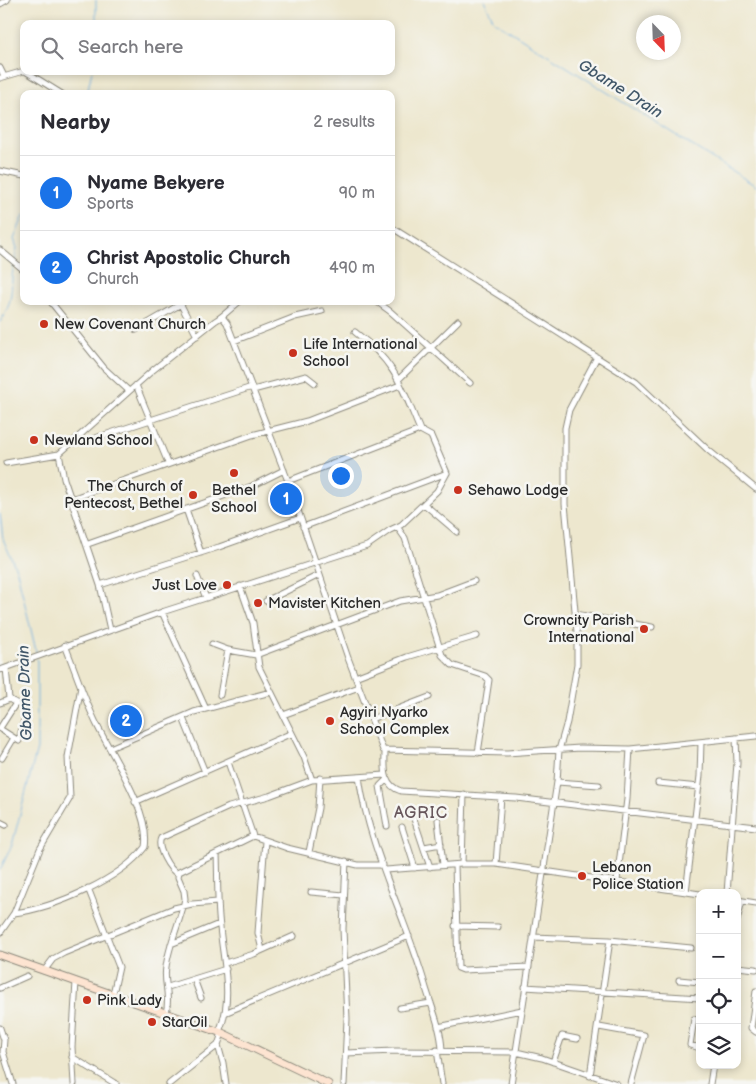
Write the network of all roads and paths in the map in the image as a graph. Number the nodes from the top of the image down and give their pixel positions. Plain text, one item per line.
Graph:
1 (7, 0) edge
2 (0, 4) edge
3 (0, 68) edge
4 (20, 72) edge
5 (31, 75) edge
6 (2, 77) edge
7 (55, 90) edge
8 (0, 171) edge
9 (20, 175) edge
10 (395, 230) edge
11 (0, 250) edge
12 (20, 266) edge
13 (53, 305) edge
14 (177, 305) edge
15 (181, 305) edge
16 (235, 305) edge
17 (381, 305) edge
18 (322, 311) dead end
19 (223, 318) junction
20 (458, 321) dead end
21 (136, 330) dead end
22 (355, 332) dead end
23 (197, 336) junction
24 (234, 341) junction
25 (432, 348) junction
26 (597, 357) junction
27 (400, 382) junction
28 (315, 383) dead end
29 (470, 383) dead end
30 (136, 384) junction
31 (253, 388) junction
32 (129, 391) junction
33 (151, 419) junction
34 (269, 430) junction
35 (420, 430) junction
36 (71, 443) junction
37 (59, 454) junction
38 (6, 463) dead end
39 (168, 463) junction
40 (284, 470) junction
41 (446, 472) junction
42 (288, 481) junction
43 (756, 490) edge
44 (71, 499) junction
45 (424, 504) junction
46 (186, 509) junction
47 (300, 518) junction
48 (303, 527) junction
49 (398, 528) junction
50 (457, 532) dead end
51 (88, 544) junction
52 (201, 553) junction
53 (316, 563) junction
54 (319, 575) junction
55 (197, 576) dead end
56 (474, 581) dead end
57 (100, 585) junction
58 (240, 586) junction
59 (423, 597) junction
60 (206, 598) junction
61 (266, 601) dead end
62 (162, 612) junction
63 (575, 614) junction
64 (338, 625) junction
65 (652, 627) dead end
66 (110, 630) junction
67 (476, 636) dead end
68 (212, 644) dead end
69 (65, 645) junction
70 (439, 647) junction
71 (228, 650) junction
72 (256, 655) junction
73 (3, 669) edge
74 (355, 677) junction
75 (81, 686) junction
76 (359, 687) junction
77 (271, 692) junction
78 (220, 695) dead end
79 (429, 697) dead end
80 (10, 699) junction
81 (16, 703) junction
82 (0, 704) edge
83 (206, 710) junction
84 (283, 715) junction
85 (183, 718) junction
86 (371, 719) junction
87 (0, 729) edge
88 (292, 733) junction
89 (756, 736) edge
90 (14, 738) junction
91 (736, 738) junction
92 (701, 742) junction
93 (110, 748) junction
94 (630, 749) junction
95 (559, 750) junction
96 (385, 751) junction
97 (478, 753) junction
98 (2, 757) edge
99 (228, 762) junction
100 (205, 772) junction
101 (360, 777) junction
102 (386, 777) junction
103 (320, 778) junction
104 (312, 780) junction
105 (556, 782) junction
106 (658, 783) dead end
107 (599, 785) dead end
108 (699, 787) junction
109 (464, 794) junction
110 (501, 797) junction
111 (136, 802) junction
112 (553, 804) junction
113 (242, 805) junction
114 (625, 812) junction
115 (412, 813) dead end
116 (695, 818) junction
117 (438, 820) dead end
118 (0, 822) edge
119 (6, 824) dead end
120 (733, 824) junction
121 (387, 826) dead end
122 (402, 826) dead end
123 (756, 827) edge
124 (253, 836) junction
125 (265, 841) junction
126 (441, 844) junction
127 (424, 847) junction
128 (309, 852) junction
129 (217, 854) junction
130 (346, 861) junction
131 (462, 864) junction
132 (496, 864) junction
133 (383, 865) junction
134 (443, 865) junction
135 (455, 865) junction
136 (430, 867) junction
137 (415, 868) junction
138 (386, 870) junction
139 (544, 870) junction
140 (178, 874) junction
141 (617, 882) junction
142 (88, 888) junction
143 (727, 889) edge
144 (310, 892) dead end
145 (686, 892) junction
146 (696, 893) edge
147 (344, 895) junction
148 (741, 900) edge
149 (218, 902) junction
150 (756, 903) edge
151 (183, 906) junction
152 (14, 913) junction
153 (220, 924) junction
154 (455, 926) junction
155 (498, 927) dead end
156 (0, 933) edge
157 (106, 935) junction
158 (294, 936) dead end
159 (409, 936) junction
160 (533, 937) junction
161 (610, 940) junction
162 (171, 944) junction
163 (691, 948) dead end
164 (262, 950) junction
165 (0, 955) edge
166 (346, 963) junction
167 (225, 966) junction
168 (528, 967) junction
169 (741, 967) edge
170 (756, 969) edge
171 (44, 971) junction
172 (27, 976) dead end
173 (194, 978) junction
174 (679, 980) dead end
175 (76, 982) junction
176 (696, 982) edge
177 (168, 987) junction
178 (526, 987) junction
179 (0, 988) edge
180 (756, 991) edge
181 (604, 993) junction
182 (113, 994) junction
183 (201, 998) dead end
184 (696, 998) edge
185 (431, 1003) junction
186 (400, 1008) dead end
187 (522, 1010) junction
188 (227, 1012) junction
189 (166, 1013) junction
190 (694, 1019) dead end
191 (438, 1027) junction
192 (598, 1027) junction
193 (0, 1028) edge
194 (756, 1032) edge
195 (221, 1033) junction
196 (577, 1039) dead end
197 (218, 1045) junction
198 (696, 1047) edge
199 (439, 1050) junction
200 (516, 1052) junction
201 (346, 1053) junction
202 (72, 1057) junction
203 (553, 1062) junction
204 (712, 1069) edge
205 (590, 1076) junction
206 (12, 1084) edge
207 (74, 1084) edge
208 (116, 1084) edge
209 (168, 1084) edge
210 (226, 1084) edge
211 (328, 1084) edge
212 (344, 1084) edge
213 (442, 1084) edge
214 (511, 1084) edge
215 (618, 1084) edge
216 (631, 1084) edge
217 (710, 1084) edge

1 - 2 street
3 - 6 street
4 - 6 street
5 - 7 street
8 - 9 street
10 - 26 street
11 - 12 street
13 - 32 street
14 - 21 street
15 - 23 street
16 - 19 street
17 - 25 street
18 - 24 street
19 - 23 street
19 - 24 street
20 - 25 street
22 - 27 street
23 - 30 street
24 - 31 street
25 - 27 street
25 - 29 street
26 - 43 street
26 - 63 street
27 - 34 street
27 - 35 street
28 - 31 street
30 - 32 street
30 - 33 street
31 - 33 street
31 - 34 street
32 - 36 street
33 - 36 street
33 - 39 street
34 - 39 street
34 - 40 street
35 - 41 street
35 - 42 street
36 - 37 street
37 - 38 street
37 - 44 street
39 - 44 street
40 - 42 street
40 - 46 street
41 - 45 street
41 - 48 street
42 - 47 street
44 - 51 street
45 - 49 street
45 - 50 street
46 - 51 street
46 - 52 street
47 - 48 street
47 - 52 street
48 - 53 street
49 - 53 street
49 - 59 street
51 - 57 street
52 - 57 street
53 - 54 street
53 - 58 street
54 - 61 street
54 - 64 street
55 - 60 street
56 - 59 street
57 - 66 street
58 - 60 street
58 - 72 street
59 - 64 street
59 - 70 street
60 - 62 street
62 - 66 street
62 - 83 street
63 - 65 street
63 - 95 street
64 - 72 street
64 - 74 street
66 - 69 street
67 - 70 street
68 - 71 street
69 - 73 street
69 - 75 street
70 - 74 street
70 - 97 street
71 - 72 street
71 - 78 street
72 - 77 street
73 - 80 street
74 - 76 street
75 - 93 street
75 - 152 street
76 - 84 street
76 - 86 street
77 - 83 street
77 - 84 street
79 - 86 street
80 - 81 street
80 - 82 street
81 - 87 street
81 - 90 street
83 - 85 street
84 - 88 street
85 - 93 street
85 - 100 street
86 - 96 street
87 - 90 street
88 - 99 street
88 - 104 street
89 - 91 street
90 - 98 street
91 - 92 street
91 - 120 street
92 - 94 street
92 - 108 street
93 - 111 street
94 - 95 street
94 - 114 street
95 - 97 street
95 - 105 street
96 - 97 street
96 - 102 street
99 - 100 street
99 - 113 street
100 - 111 street
101 - 102 street
101 - 103 street
101 - 133 street
102 - 109 street
102 - 121 street
103 - 104 street
103 - 128 street
104 - 113 street
105 - 107 street
105 - 112 street
106 - 108 street
108 - 116 street
109 - 110 street
109 - 131 street
110 - 112 street
110 - 132 street
111 - 142 street
112 - 114 street
112 - 139 street
113 - 124 street
113 - 140 street
114 - 116 street
114 - 141 street
115 - 127 street
116 - 120 street
116 - 145 street
117 - 126 street
118 - 119 street
120 - 123 street
120 - 143 street
122 - 137 street
124 - 125 street
124 - 129 street
125 - 128 street
125 - 164 street
126 - 127 street
126 - 134 street
127 - 136 street
128 - 130 street
129 - 140 street
129 - 149 street
130 - 133 street
130 - 147 street
131 - 132 street
131 - 135 street
132 - 139 street
133 - 138 street
134 - 135 street
134 - 136 street
135 - 154 street
136 - 137 street
137 - 138 street
138 - 159 street
139 - 141 street
139 - 160 street
140 - 151 street
141 - 145 street
142 - 152 street
142 - 157 street
144 - 147 street
145 - 146 street
147 - 166 street
148 - 150 street
149 - 151 street
149 - 153 street
151 - 157 street
151 - 162 street
152 - 156 street
153 - 162 street
153 - 167 street
154 - 155 street
154 - 168 street
157 - 171 street
157 - 182 street
158 - 164 street
159 - 166 street
159 - 185 street
160 - 161 street
160 - 168 street
161 - 163 street
161 - 181 street
162 - 177 street
164 - 167 street
165 - 171 main road
166 - 188 street
166 - 201 street
167 - 173 street
167 - 188 street
168 - 178 street
169 - 170 street
171 - 175 main road
172 - 179 street
173 - 177 street
173 - 183 street
174 - 176 street
175 - 182 main road
175 - 202 street
177 - 189 street
178 - 181 street
178 - 187 street
180 - 194 street
181 - 184 street
181 - 192 street
182 - 189 main road
185 - 186 street
185 - 191 street
187 - 191 street
187 - 200 street
188 - 195 street
189 - 195 main road
190 - 198 street
191 - 199 street
192 - 205 street
192 - 216 street
193 - 206 street
195 - 197 street
195 - 211 main road
196 - 203 street
197 - 209 street
197 - 210 street
199 - 200 street
199 - 201 street
199 - 213 street
200 - 203 street
200 - 214 street
201 - 212 street
202 - 207 street
202 - 208 street
203 - 205 street
204 - 217 street
205 - 215 street

